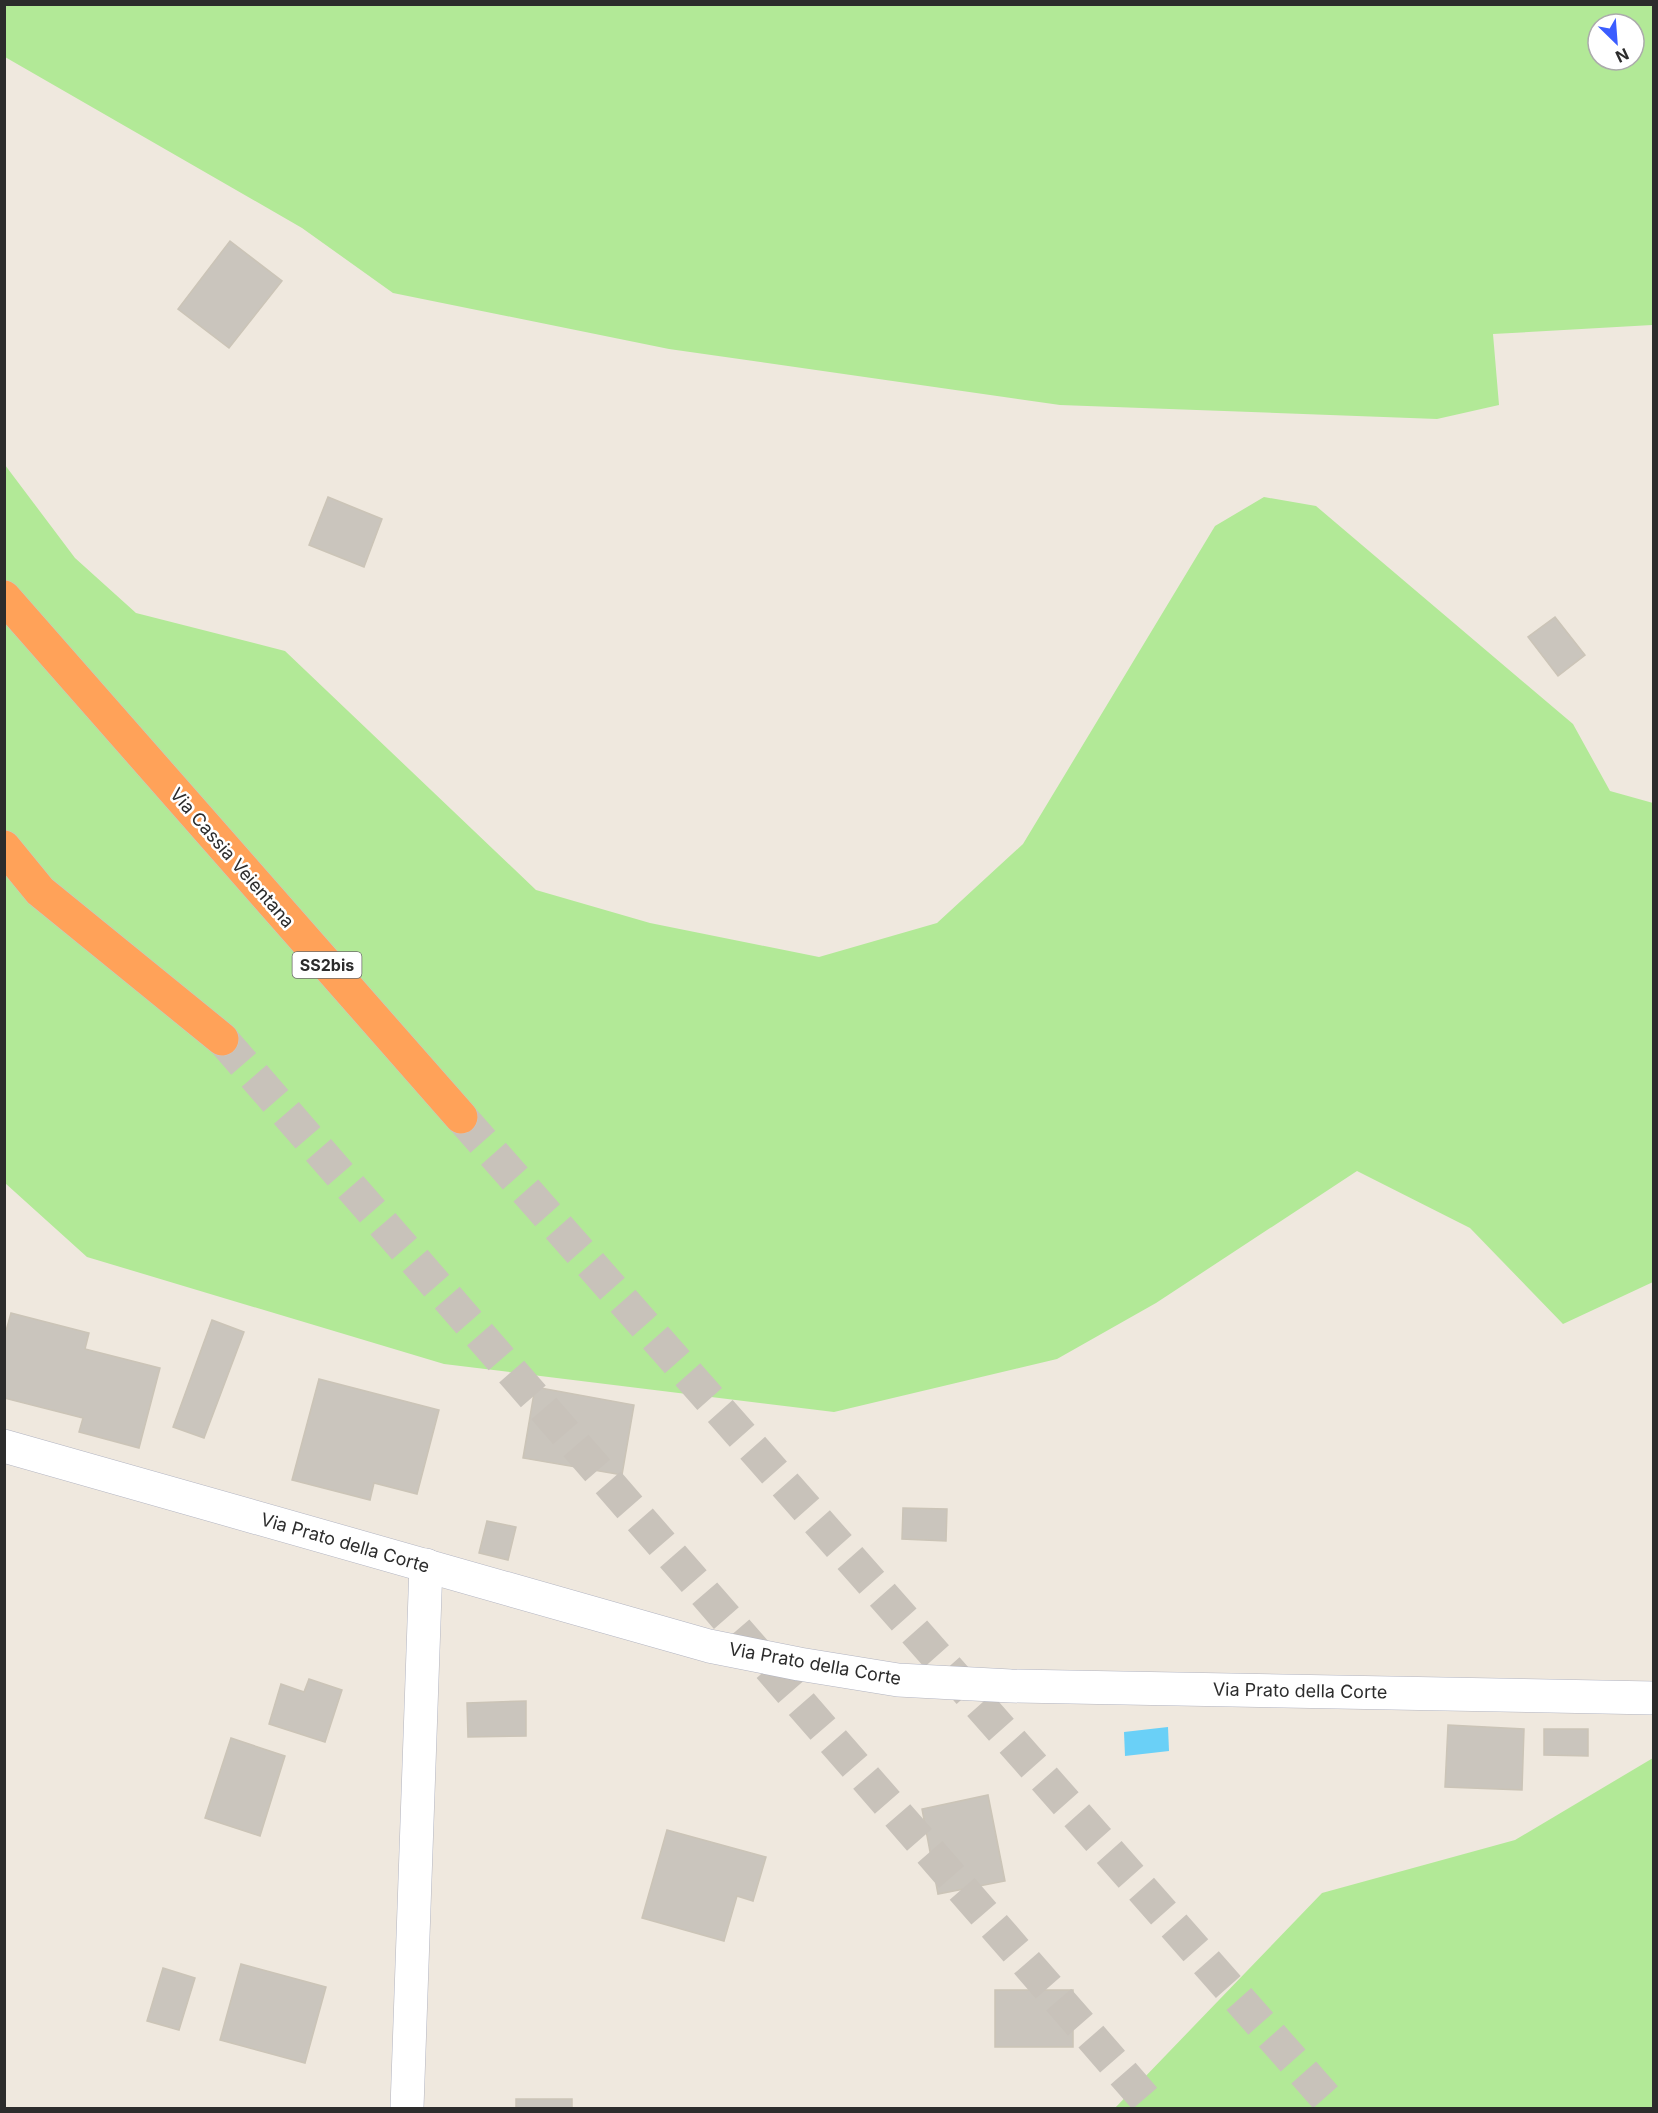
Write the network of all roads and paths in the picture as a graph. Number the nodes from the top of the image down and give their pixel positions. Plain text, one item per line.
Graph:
1 (4, 597) edge
2 (4, 847) edge
3 (222, 1039) tunnel mouth
4 (461, 1117) tunnel mouth
5 (4, 1446) edge
6 (426, 1565) junction
7 (1653, 1698) edge
8 (407, 2109) edge

1 - 4 highway, Via Cassia Veientana / SS2bis
2 - 3 highway
5 - 6 street, Via Prato della Corte
6 - 7 street, Via Prato della Corte
6 - 8 street

